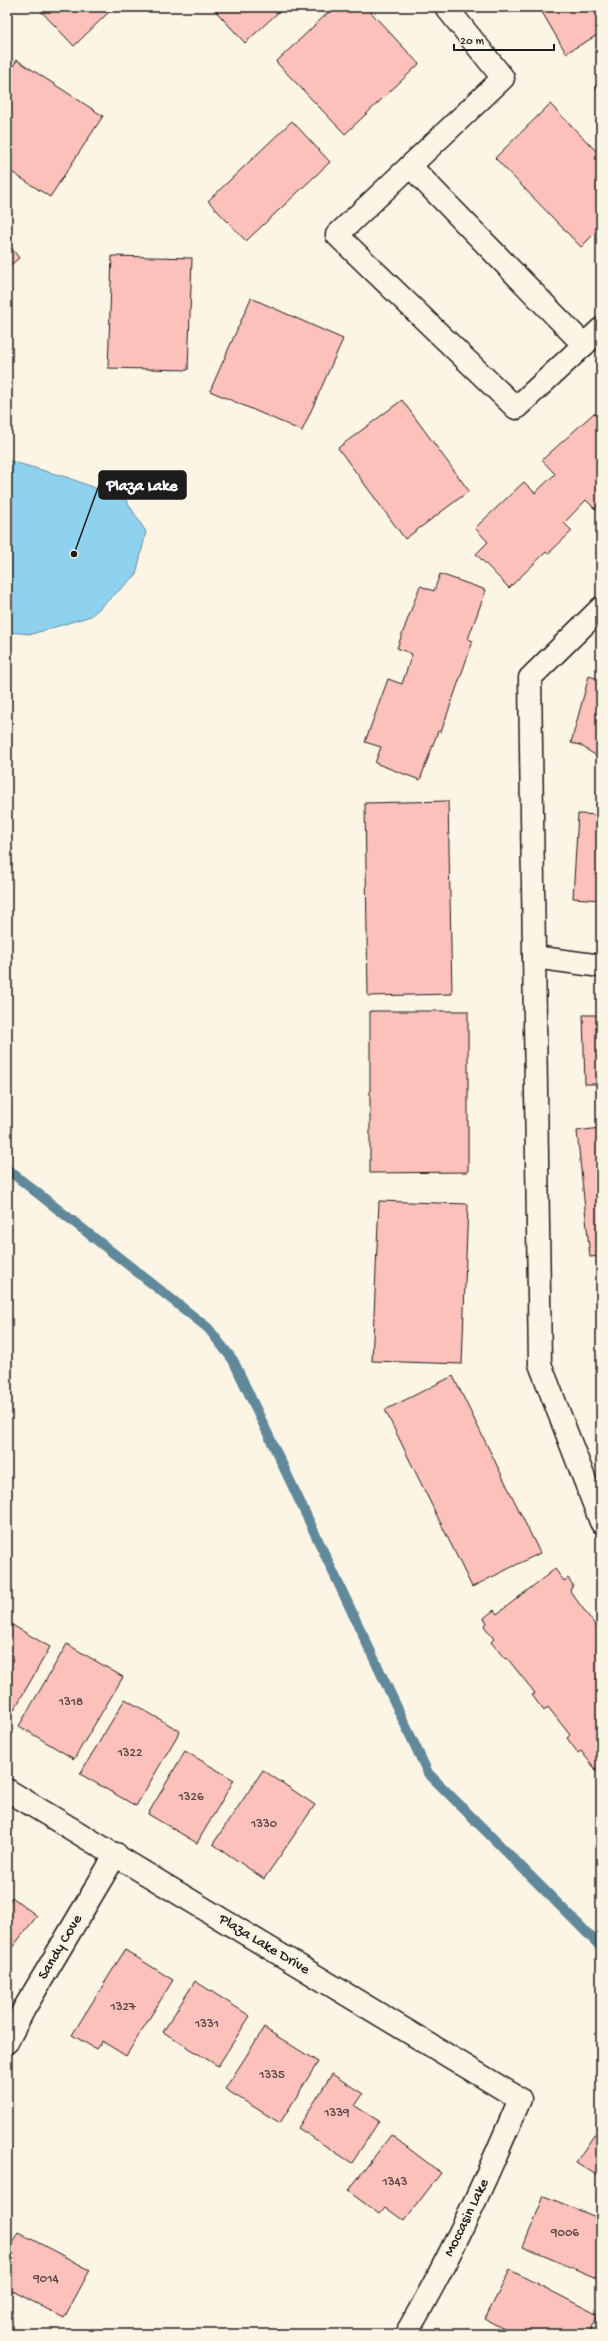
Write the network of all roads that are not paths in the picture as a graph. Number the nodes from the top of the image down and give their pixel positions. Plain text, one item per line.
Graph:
1 (446, 7) edge
2 (410, 166) junction
3 (601, 329) edge
4 (584, 345) junction
5 (601, 608) edge
6 (534, 957) junction
7 (601, 966) edge
8 (601, 1522) edge
9 (7, 1790) edge
10 (116, 1854) junction
11 (7, 2042) edge
12 (520, 2099) joint
13 (406, 2334) edge

1 - 2 street
2 - 4 street
2 - 4 street
3 - 4 street
5 - 6 street
6 - 7 street
6 - 8 street
9 - 10 street, Plaza Lake Drive
10 - 11 street, Sandy Cove
10 - 12 street, Plaza Lake Drive
12 - 13 street, Moccasin Lake

